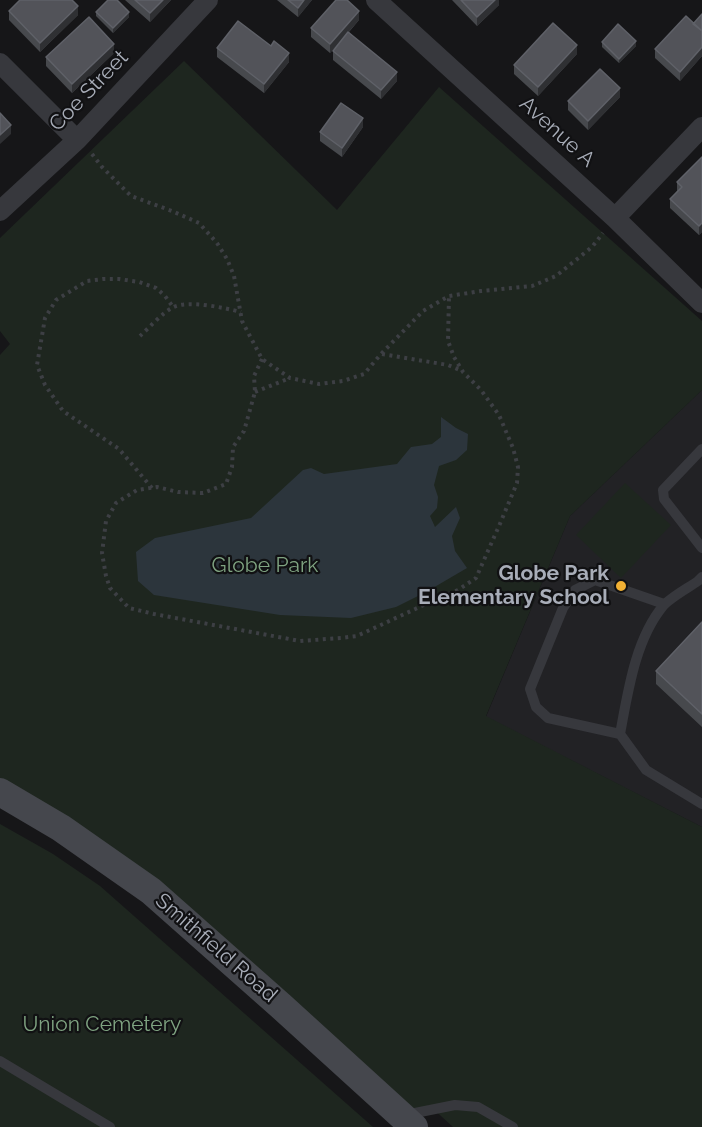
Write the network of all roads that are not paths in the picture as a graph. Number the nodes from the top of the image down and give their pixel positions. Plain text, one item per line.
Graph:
1 (208, 0) edge
2 (376, 0) edge
3 (0, 63) edge
4 (702, 127) edge
5 (77, 140) junction
6 (0, 211) edge
7 (615, 218) junction
8 (702, 303) edge
9 (702, 449) edge
10 (702, 548) edge
11 (701, 581) edge
12 (664, 604) junction
13 (620, 734) junction
14 (0, 792) edge
15 (702, 804) edge
16 (0, 1061) edge
17 (408, 1121) edge
18 (110, 1127) edge
19 (513, 1127) edge

1 - 5 street, Coe Street
2 - 7 street, Avenue A
3 - 5 street
4 - 7 street
5 - 6 street, Coe Street
7 - 8 street, Avenue A
9 - 10 lane
11 - 12 lane
12 - 13 lane
12 - 13 lane
13 - 15 lane
14 - 17 main road, Smithfield Road
16 - 18 lane
17 - 19 lane

